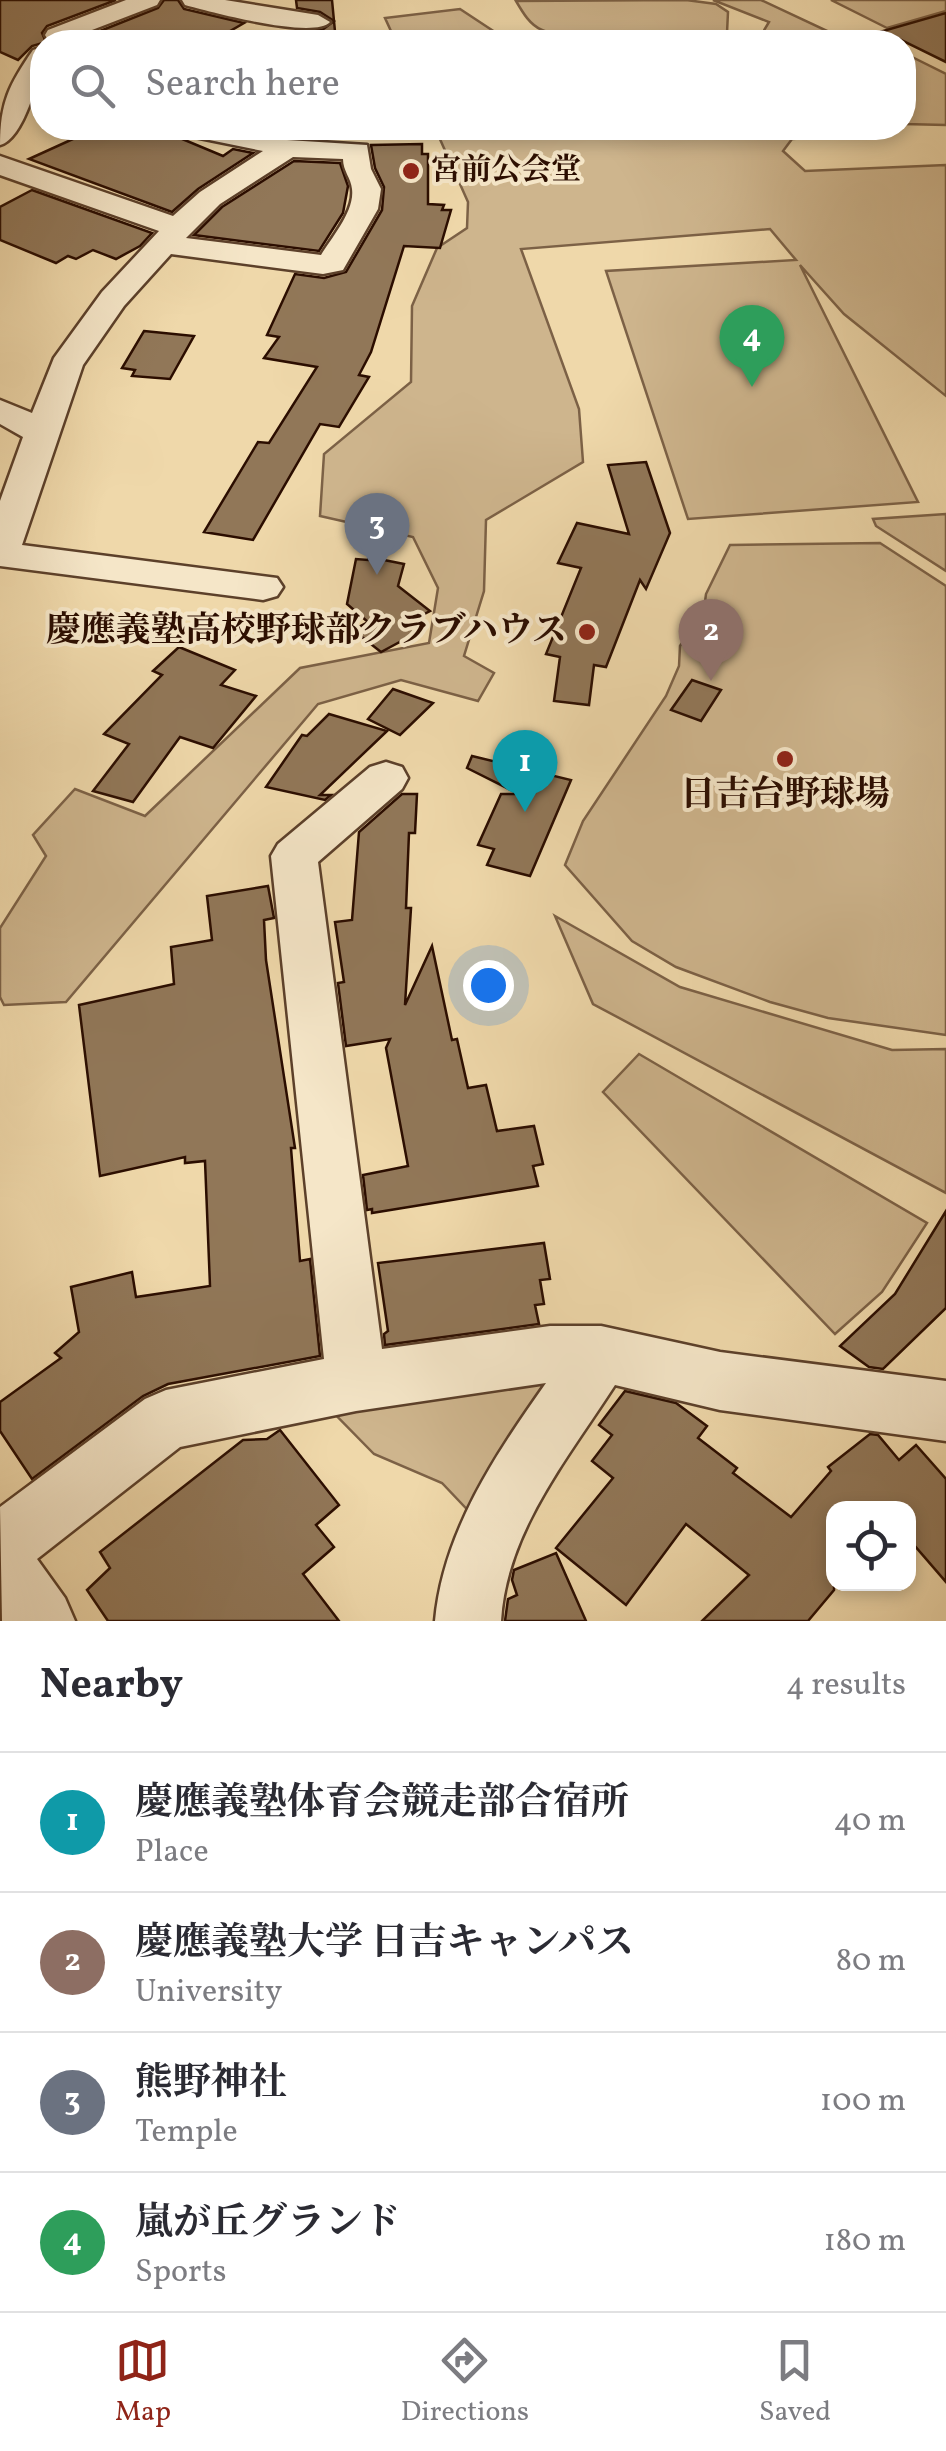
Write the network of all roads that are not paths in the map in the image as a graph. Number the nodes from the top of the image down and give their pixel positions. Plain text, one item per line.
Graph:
1 (83, 0) edge
2 (148, 0) edge
3 (194, 0) edge
4 (318, 22) dead end
5 (63, 30) edge
6 (94, 30) edge
7 (30, 57) edge
8 (0, 58) edge
9 (30, 84) edge
10 (0, 137) edge
11 (248, 140) edge
12 (287, 148) junction
13 (0, 164) edge
14 (171, 236) junction
15 (0, 410) edge
16 (41, 433) junction
17 (0, 554) edge
18 (262, 587) dead end
19 (386, 778) dead end
20 (601, 1354) junction
21 (356, 1382) junction
22 (946, 1411) edge
23 (0, 1547) edge
24 (0, 1562) edge
25 (42, 1621) edge
26 (468, 1621) edge

1 - 5 street
2 - 6 street
3 - 4 street
7 - 8 street
9 - 10 street
11 - 12 street
12 - 14 street
12 - 14 street
13 - 14 street
14 - 16 street
15 - 16 street
16 - 17 street
17 - 18 street
19 - 21 street
20 - 21 street
20 - 22 street
20 - 26 street
21 - 23 street
24 - 25 street

